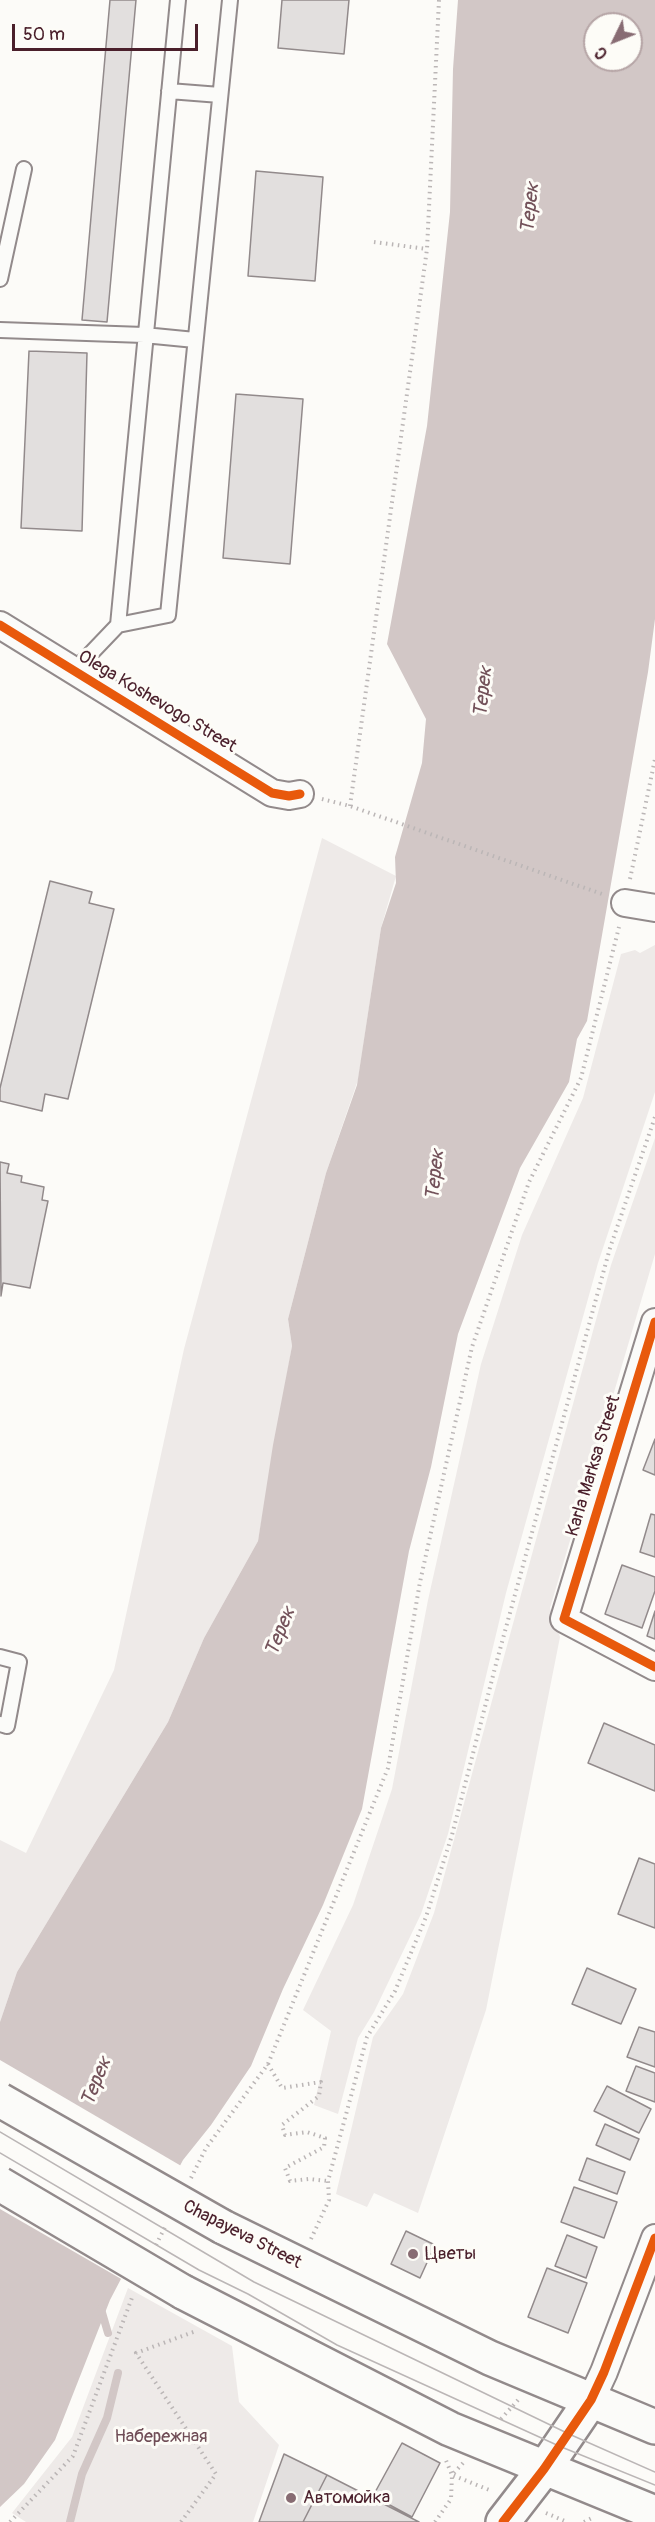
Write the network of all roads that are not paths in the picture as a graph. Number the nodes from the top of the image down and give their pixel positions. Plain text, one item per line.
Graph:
1 (178, 0) edge
2 (230, 0) edge
3 (169, 91) junction
4 (220, 95) junction
5 (24, 169) dead end
6 (0, 279) edge
7 (0, 330) edge
8 (144, 335) junction
9 (195, 340) junction
10 (0, 625) edge
11 (118, 625) junction
12 (75, 670) junction
13 (300, 794) road end
14 (625, 903) road end
15 (655, 908) edge
16 (655, 1322) edge
17 (0, 1657) edge
18 (655, 1667) edge
19 (0, 1724) edge
20 (0, 2100) edge
21 (0, 2184) edge
22 (655, 2238) edge
23 (591, 2400) junction
24 (655, 2427) edge
25 (544, 2469) junction
26 (655, 2513) edge
27 (507, 2518) edge

1 - 3 lane
2 - 4 lane
3 - 4 lane
3 - 8 lane
4 - 9 lane
5 - 6 lane
7 - 8 lane
8 - 9 lane
8 - 11 lane
9 - 11 lane
10 - 12 street, Olega Koshevogo Street
11 - 12 lane
12 - 13 street, Olega Koshevogo Street
14 - 15 street
16 - 18 street, Karla Marksa Street
17 - 19 lane
20 - 23 main road, Chapayeva Street, bridge
21 - 25 main road, bridge
22 - 23 street
23 - 24 main road, Chapayeva Street
23 - 25 main road
25 - 26 main road
25 - 27 main road

